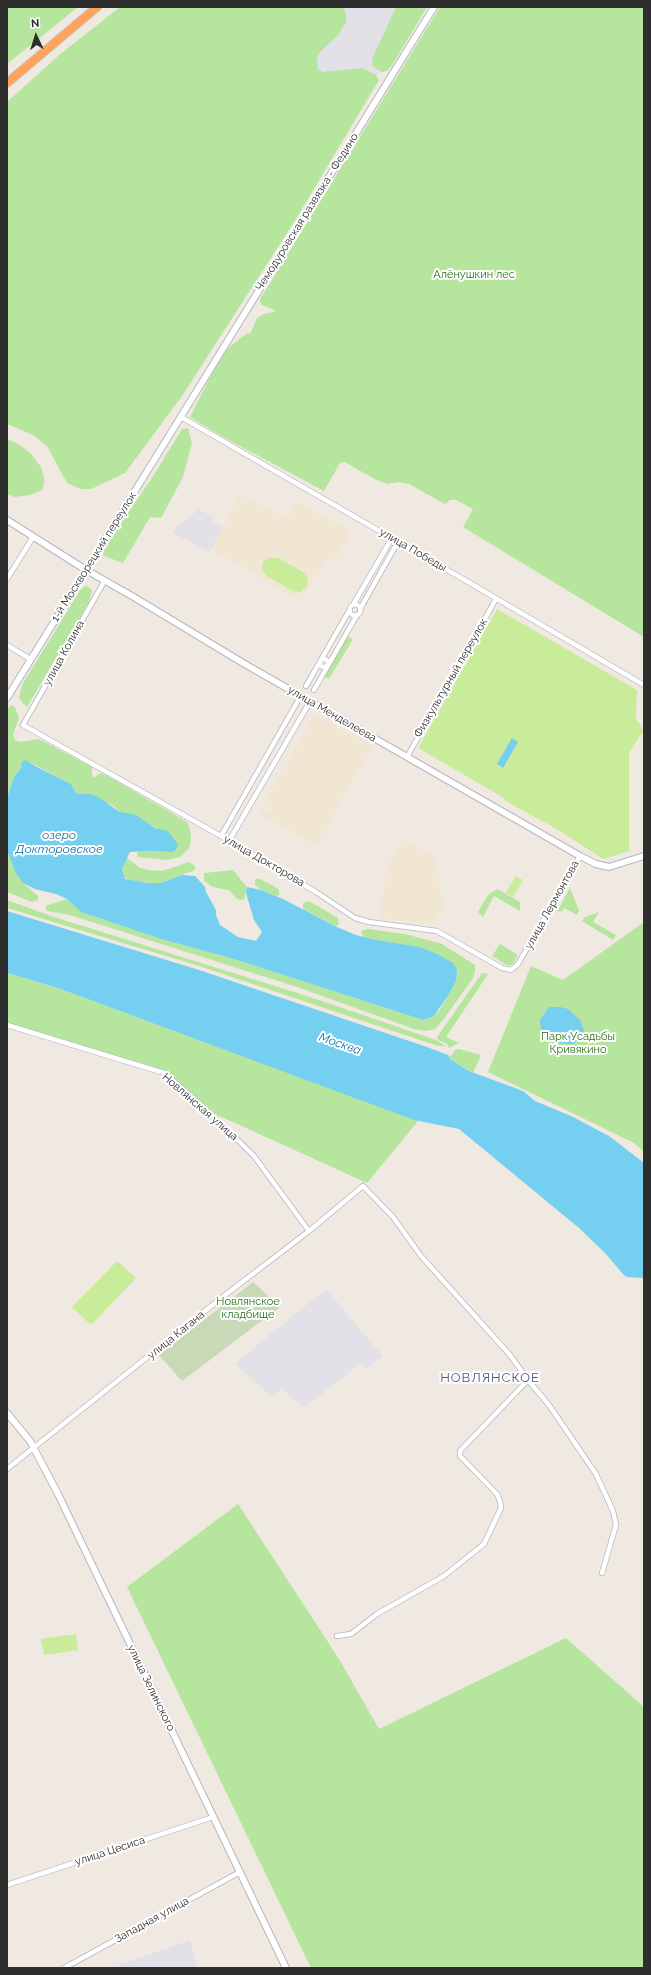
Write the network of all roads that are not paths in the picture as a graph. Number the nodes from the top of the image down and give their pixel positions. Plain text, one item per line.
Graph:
1 (97, 7) edge
2 (434, 7) edge
3 (7, 83) edge
4 (182, 417) junction
5 (7, 520) edge
6 (33, 537) junction
7 (389, 543) dead end
8 (395, 547) dead end
9 (86, 570) junction
10 (7, 579) edge
11 (105, 580) junction
12 (496, 599) junction
13 (353, 604) junction
14 (360, 609) junction
15 (350, 611) junction
16 (357, 615) junction
17 (7, 645) edge
18 (30, 659) junction
19 (321, 661) junction
20 (328, 665) junction
21 (644, 685) edge
22 (306, 686) dead end
23 (314, 690) dead end
24 (7, 698) edge
25 (298, 700) dead end
26 (308, 705) dead end
27 (23, 725) joint
28 (407, 757) junction
29 (221, 836) junction
30 (229, 841) junction
31 (580, 856) junction
32 (644, 856) edge
33 (512, 969) joint
34 (7, 1025) edge
35 (309, 1231) junction
36 (528, 1380) junction
37 (7, 1413) edge
38 (34, 1448) junction
39 (7, 1469) edge
40 (602, 1573) dead end
41 (337, 1636) dead end
42 (213, 1817) junction
43 (240, 1872) junction
44 (7, 1885) edge
45 (64, 1968) edge
46 (286, 1968) edge

1 - 3 highway
2 - 4 street, Чемодуровская развязка - Федино
4 - 9 street, 1-й Москворецкий переулок
4 - 12 street, улица Победы
5 - 6 street, улица Менделеева
6 - 9 street, улица Менделеева
6 - 10 street
7 - 13 street
8 - 14 street
9 - 11 street, улица Менделеева
9 - 18 street, 1-й Москворецкий переулок
11 - 27 street, улица Колина
11 - 28 street, улица Менделеева
12 - 21 street, улица Победы
12 - 28 street, Физкультурный переулок
13 - 14 street
13 - 15 street
14 - 16 street
15 - 16 street
15 - 19 street
16 - 20 street
17 - 18 street
18 - 24 street, 1-й Москворецкий переулок
19 - 20 street
19 - 22 street
20 - 23 street
25 - 29 street
26 - 30 street
27 - 29 street, улица Докторова
28 - 31 street, улица Менделеева
29 - 30 street, улица Докторова
30 - 33 street, улица Докторова
31 - 32 street, улица Лермонтова
31 - 33 street, улица Лермонтова
34 - 35 street, Новлянская улица
35 - 36 street, улица Кагана
35 - 38 street, улица Кагана
36 - 40 street
36 - 41 street
37 - 38 street, улица Зелинского
38 - 39 street, улица Кагана
38 - 42 street, улица Зелинского
42 - 43 street, улица Зелинского
42 - 44 street, улица Цесиса
43 - 45 street, Западная улица
43 - 46 street, улица Зелинского

